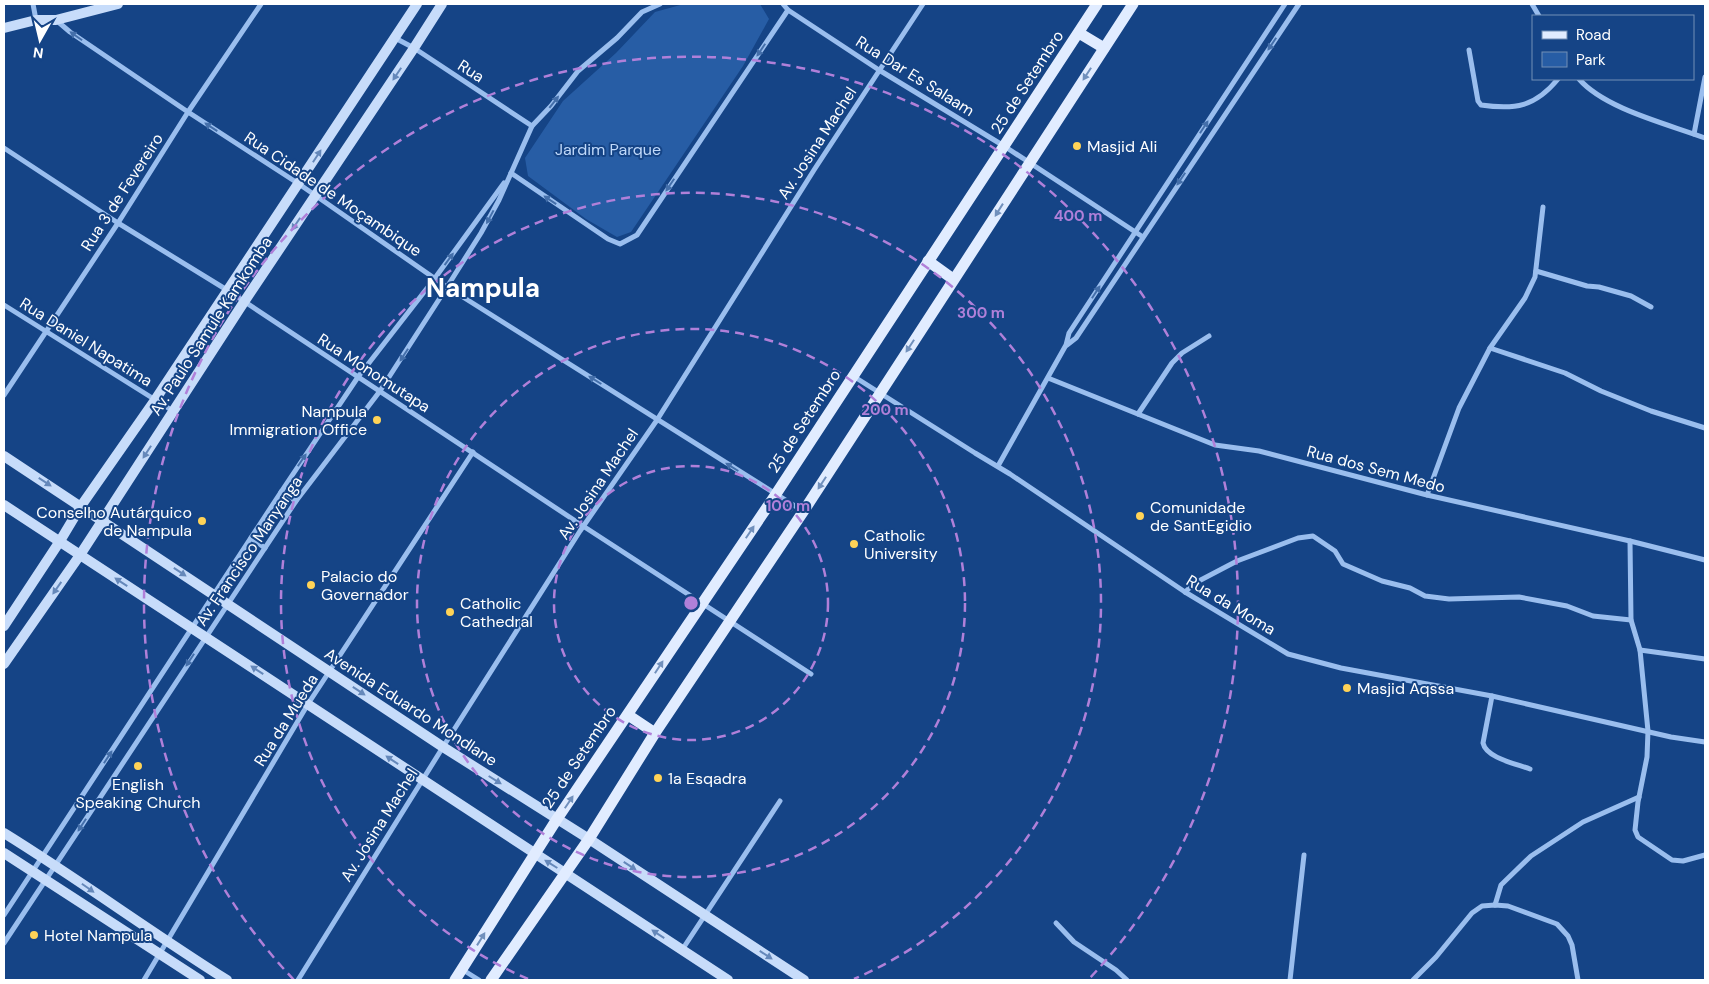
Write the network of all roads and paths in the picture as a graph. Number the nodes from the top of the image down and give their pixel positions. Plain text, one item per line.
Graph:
1 (33, 4) edge
2 (118, 4) edge
3 (261, 4) edge
4 (417, 4) edge
5 (442, 4) edge
6 (660, 4) edge
7 (783, 4) edge
8 (923, 4) edge
9 (1098, 4) edge
10 (1133, 4) edge
11 (1285, 4) edge
12 (1299, 4) edge
13 (1532, 4) edge
14 (788, 10) junction
15 (1538, 15) edge
16 (36, 20) junction
17 (56, 20) junction
18 (4, 28) edge
19 (1079, 32) junction
20 (395, 38) junction
21 (414, 48) junction
22 (1104, 48) junction
23 (1469, 50) dead end
24 (879, 70) junction
25 (1705, 77) edge
26 (1557, 80) edge
27 (1580, 80) edge
28 (188, 112) junction
29 (532, 126) junction
30 (1694, 134) junction
31 (1705, 138) edge
32 (1004, 146) junction
33 (4, 148) edge
34 (1028, 163) junction
35 (511, 173) junction
36 (299, 184) junction
37 (315, 195) junction
38 (1544, 207) dead end
39 (118, 223) junction
40 (1135, 232) junction
41 (1143, 237) junction
42 (928, 261) junction
43 (1536, 271) junction
44 (436, 278) junction
45 (953, 279) junction
46 (447, 287) junction
47 (227, 290) junction
48 (244, 302) junction
49 (4, 305) edge
50 (1652, 307) dead end
51 (1086, 308) junction
52 (1093, 313) junction
53 (45, 331) junction
54 (1209, 336) dead end
55 (1066, 345) junction
56 (1490, 348) junction
57 (853, 376) junction
58 (358, 377) junction
59 (1048, 378) junction
60 (380, 391) junction
61 (880, 392) junction
62 (4, 395) edge
63 (154, 400) junction
64 (173, 411) junction
65 (1138, 414) junction
66 (657, 420) junction
67 (1705, 428) edge
68 (473, 452) junction
69 (4, 456) edge
70 (998, 466) junction
71 (281, 492) junction
72 (776, 494) junction
73 (1427, 496) junction
74 (296, 501) junction
75 (4, 505) edge
76 (81, 506) junction
77 (803, 512) junction
78 (102, 521) junction
79 (583, 526) junction
80 (251, 538) junction
81 (1630, 541) junction
82 (60, 542) junction
83 (264, 548) junction
84 (80, 556) junction
85 (1705, 560) edge
86 (1185, 592) junction
87 (214, 595) junction
88 (701, 603) junction
89 (227, 604) junction
90 (1631, 620) junction
91 (729, 622) junction
92 (4, 626) edge
93 (193, 628) junction
94 (206, 637) junction
95 (1640, 650) junction
96 (1705, 659) edge
97 (4, 664) edge
98 (331, 672) junction
99 (811, 674) dead end
100 (1492, 696) junction
101 (308, 704) junction
102 (628, 715) junction
103 (1648, 731) junction
104 (655, 733) junction
105 (1705, 742) edge
106 (443, 747) junction
107 (1530, 769) dead end
108 (422, 780) junction
109 (1639, 797) junction
110 (780, 801) dead end
111 (557, 819) junction
112 (4, 833) edge
113 (589, 839) junction
114 (4, 853) edge
115 (535, 854) junction
116 (1304, 855) dead end
117 (1705, 855) edge
118 (42, 857) junction
119 (55, 865) junction
120 (33, 871) junction
121 (566, 874) junction
122 (45, 879) junction
123 (1495, 905) junction
124 (4, 915) edge
125 (705, 915) junction
126 (1056, 923) dead end
127 (4, 942) edge
128 (167, 942) junction
129 (682, 950) junction
130 (160, 954) junction
131 (462, 969) junction
132 (144, 980) edge
133 (200, 980) edge
134 (227, 980) edge
135 (298, 980) edge
136 (455, 980) edge
137 (479, 980) edge
138 (492, 980) edge
139 (728, 980) edge
140 (804, 980) edge
141 (1127, 980) edge
142 (1290, 980) edge
143 (1413, 980) edge
144 (1578, 980) edge

1 - 16 street
2 - 17 main road
3 - 28 street, Rua 3 de Fevereiro
4 - 20 main road, Av. Paulo Samule Kamkomba
5 - 21 main road, Av. Paulo Samule Kamkomba
29 -> 6 street, Av. Francisco Manyanga
7 - 14 street, Rua Dar Es Salaam
8 - 24 street, Av. Josina Machel
9 - 19 main road, 25 de Setembro
10 - 22 main road
40 -> 11 street
12 -> 41 street
13 - 15 street
14 - 24 street, Rua Dar Es Salaam
14 -> 35 street
16 - 17 main road
16 - 18 main road
28 -> 17 street, Rua Cidade de Moçambique
19 - 22 main road
19 - 32 main road, 25 de Setembro
20 - 21 street, Rua
36 -> 20 main road, Av. Paulo Samule Kamkomba
21 - 29 street, Rua
21 -> 37 main road, Av. Paulo Samule Kamkomba
22 -> 34 main road
23 - 26 street
24 - 32 street, Rua Dar Es Salaam
24 - 66 street, Av. Josina Machel
25 - 30 street
27 - 30 street
36 -> 28 street, Rua Cidade de Moçambique
28 - 39 street, Rua 3 de Fevereiro
29 - 35 street, Av. Francisco Manyanga
30 - 31 street
32 - 34 street, Rua Dar Es Salaam
32 - 42 main road, 25 de Setembro
33 - 39 street, Rua Monomutapa
34 - 40 street, Rua Dar Es Salaam
34 -> 45 main road
44 -> 35 street, Av. Francisco Manyanga
35 -> 46 street, Av. Francisco Manyanga
36 - 37 street, Rua Cidade de Moçambique
36 - 47 main road, Av. Paulo Samule Kamkomba
37 - 44 street, Rua Cidade de Moçambique
37 -> 48 main road, Av. Paulo Samule Kamkomba
38 - 43 street
39 - 47 street, Rua Monomutapa
39 - 53 street, Rua 3 de Fevereiro
40 - 41 street, Rua Dar Es Salaam
51 -> 40 street
41 - 52 street
42 - 45 main road
42 - 57 main road, 25 de Setembro
43 - 50 street
43 - 56 street
44 - 46 street, Rua Cidade de Moçambique
44 - 58 street, Av. Francisco Manyanga
45 -> 61 main road
46 -> 60 street, Av. Francisco Manyanga
66 -> 46 street, Rua Cidade de Moçambique
47 - 48 street, Rua Monomutapa
47 - 63 main road, Av. Paulo Samule Kamkomba
48 - 58 street, Rua Monomutapa
48 - 64 main road, Av. Paulo Samule Kamkomba
49 - 53 street, Rua Daniel Napatima
51 - 52 street
51 - 55 street
52 - 55 street
53 - 62 street, Rua 3 de Fevereiro
53 - 63 street, Rua Daniel Napatima
54 - 65 street
55 - 59 street
56 - 67 street
56 - 73 street
57 - 61 street, Rua da Moma
57 - 72 main road, 25 de Setembro
58 - 60 street, Rua Monomutapa
71 -> 58 street, Av. Francisco Manyanga
59 - 65 street, Rua dos Sem Medo
59 - 70 street
60 - 68 street, Rua Monomutapa
60 - 74 street, Av. Francisco Manyanga
61 - 70 street, Rua da Moma
61 -> 77 main road
63 - 64 street, Rua Daniel Napatima
63 - 76 main road, Av. Paulo Samule Kamkomba
64 -> 78 main road, Av. Paulo Samule Kamkomba
65 - 73 street, Rua dos Sem Medo
72 -> 66 street, Rua Cidade de Moçambique
66 - 79 street, Av. Josina Machel
68 - 79 street, Rua Monomutapa
68 - 98 street, Rua da Mueda
69 -> 76 main road, Avenida Eduardo Mondlane
70 - 86 street, Rua da Moma
71 - 74 street
71 - 80 street, Av. Francisco Manyanga
72 - 77 street, Rua Cidade de Moçambique
88 -> 72 main road, 25 de Setembro
73 - 81 street, Rua dos Sem Medo
74 - 83 street, Av. Francisco Manyanga
75 - 82 main road
76 - 78 main road, Avenida Eduardo Mondlane
76 - 82 main road, Av. Paulo Samule Kamkomba
77 - 91 main road
78 - 84 main road, Av. Paulo Samule Kamkomba
78 -> 87 main road, Avenida Eduardo Mondlane
79 - 88 street, Rua Monomutapa
79 - 106 street, Av. Josina Machel
80 - 83 street
80 - 87 street, Av. Francisco Manyanga
81 - 85 street, Rua dos Sem Medo
81 - 90 street
82 - 84 main road
82 - 92 main road, Av. Paulo Samule Kamkomba
83 - 89 street, Av. Francisco Manyanga
93 -> 84 main road
84 -> 97 main road, Av. Paulo Samule Kamkomba
86 - 90 street
86 - 100 street, Rua da Moma
87 - 89 main road, Avenida Eduardo Mondlane
87 - 93 street, Av. Francisco Manyanga
88 - 91 street, Rua Monomutapa
102 -> 88 main road, 25 de Setembro
89 - 94 street, Av. Francisco Manyanga
89 - 98 main road, Avenida Eduardo Mondlane
90 - 95 street
91 - 99 street, Rua Monomutapa
91 - 104 main road
93 - 94 main road
118 -> 93 street, Av. Francisco Manyanga
101 -> 94 main road
94 -> 119 street, Av. Francisco Manyanga
95 - 96 street
95 - 103 street
98 - 101 street, Rua da Mueda
98 -> 106 main road, Avenida Eduardo Mondlane
100 - 103 street, Rua da Moma
100 - 107 street
108 -> 101 main road
101 - 128 street, Rua da Mueda
102 - 104 main road
111 -> 102 main road, 25 de Setembro
103 - 105 street, Rua da Moma
103 - 109 street
104 - 113 main road
106 - 108 street, Av. Josina Machel
106 -> 111 main road, Avenida Eduardo Mondlane
108 - 115 main road
108 - 135 street, Av. Josina Machel
109 - 117 street
109 - 123 street
110 - 125 street
111 - 113 main road, Avenida Eduardo Mondlane
111 - 115 main road, 25 de Setembro
112 - 118 main road
113 - 121 main road
113 -> 125 main road, Avenida Eduardo Mondlane
114 - 120 main road
121 -> 115 main road
131 -> 115 main road, 25 de Setembro
116 - 142 street
118 - 119 main road
118 - 120 street, Av. Francisco Manyanga
119 - 122 street, Av. Francisco Manyanga
119 -> 128 main road
120 - 122 main road
120 - 124 street, Av. Francisco Manyanga
129 -> 121 main road
121 - 138 main road
122 - 127 street, Av. Francisco Manyanga
122 - 130 main road
123 - 143 street
123 - 144 street
125 - 129 street
125 -> 140 main road, Avenida Eduardo Mondlane
126 - 141 street
128 - 130 street, Rua da Mueda
128 - 134 main road
129 - 139 main road
130 - 132 street, Rua da Mueda
130 - 133 main road
131 - 136 main road, 25 de Setembro
131 - 137 street

